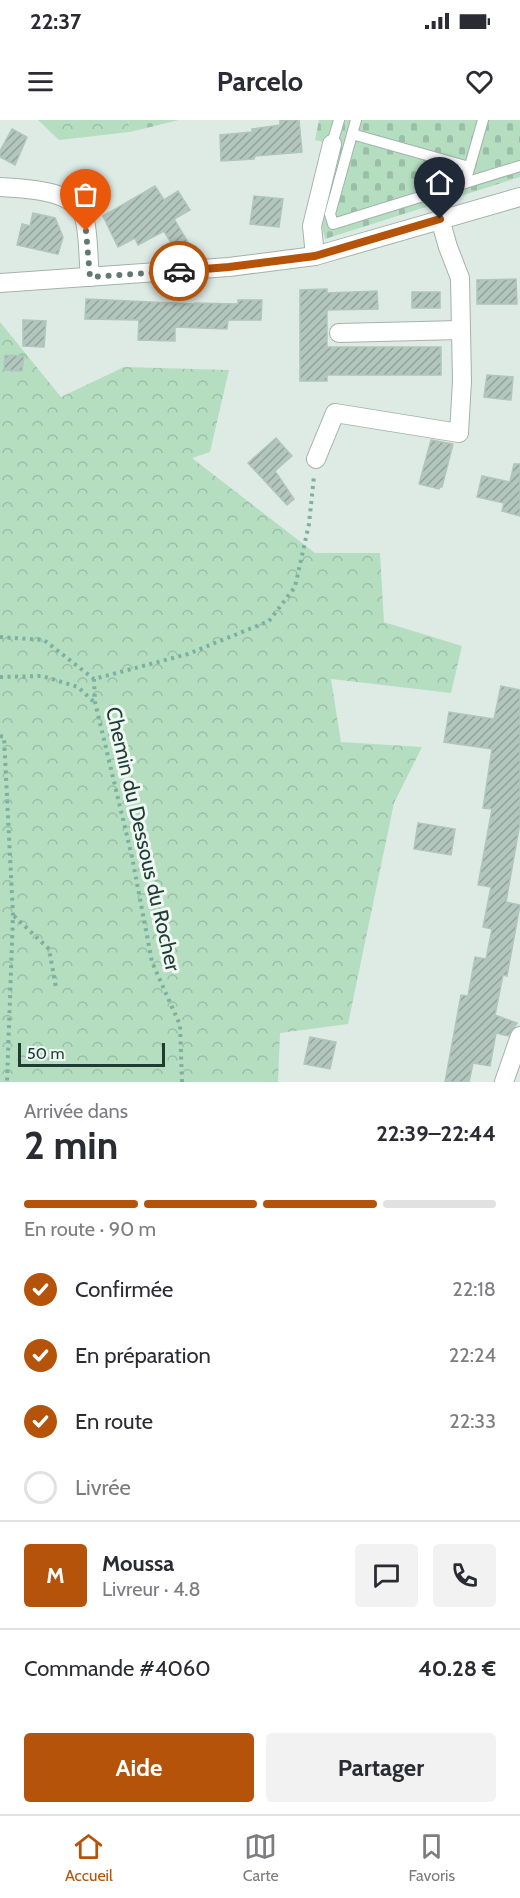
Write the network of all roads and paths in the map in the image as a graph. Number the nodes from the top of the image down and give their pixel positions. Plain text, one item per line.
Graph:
1 (339, 120) edge
2 (357, 120) edge
3 (483, 120) edge
4 (352, 134) junction
5 (332, 144) joint
6 (520, 166) edge
7 (469, 167) junction
8 (465, 183) junction
9 (0, 187) edge
10 (520, 197) edge
11 (440, 219) junction
12 (315, 256) junction
13 (90, 277) junction
14 (0, 283) edge
15 (460, 330) junction
16 (339, 333) dead end
17 (316, 459) joint
18 (0, 637) edge
19 (0, 677) edge
20 (94, 679) junction
21 (95, 702) junction
22 (0, 736) edge
23 (13, 915) junction
24 (56, 987) dead end
25 (520, 1036) edge
26 (7, 1082) edge
27 (182, 1082) edge
28 (504, 1082) edge

1 - 5 lane
2 - 4 lane
3 - 7 lane
4 - 7 lane
4 - 8 lane
5 - 12 street
6 - 8 lane
7 - 8 lane
9 - 13 street
10 - 11 street
11 - 12 street
11 - 15 street
12 - 13 street
13 - 14 street
15 - 16 street
15 - 17 street
17 - 20 path
18 - 20 path
19 - 21 path, Chemin du Dessous du Rocher
20 - 21 path
21 - 27 path, Chemin du Dessous du Rocher
22 - 23 path
23 - 24 path
23 - 26 path
25 - 28 street

